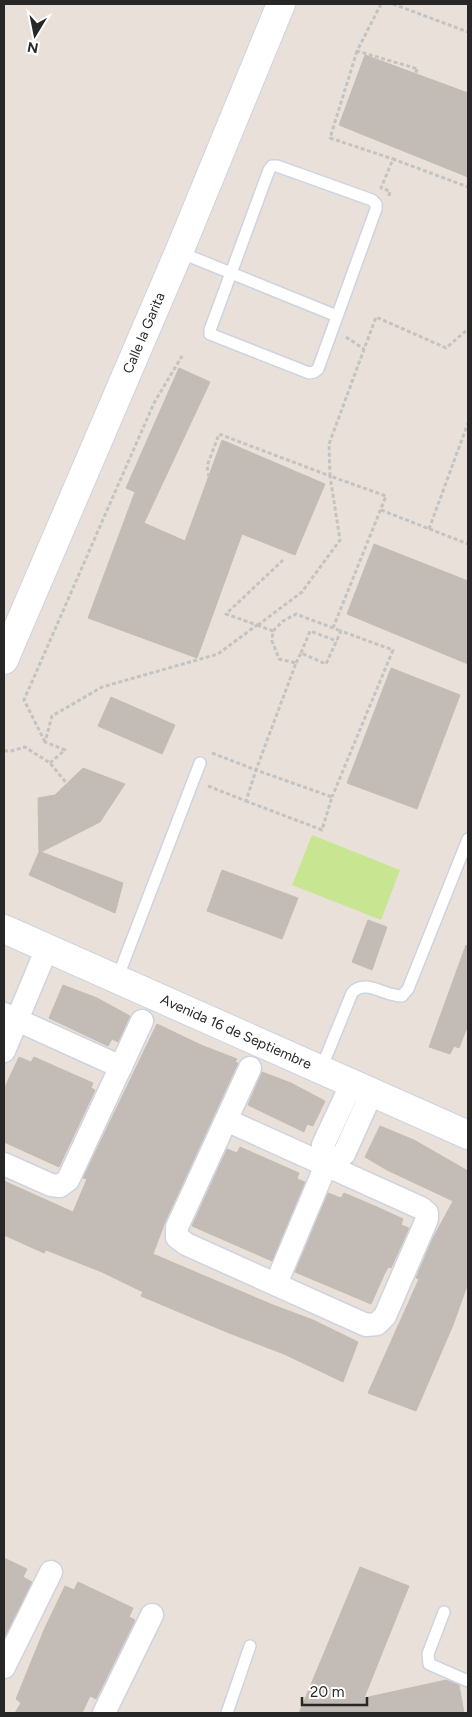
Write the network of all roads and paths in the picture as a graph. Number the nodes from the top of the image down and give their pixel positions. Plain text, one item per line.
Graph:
1 (281, 4) edge
2 (381, 4) edge
3 (393, 4) edge
4 (468, 32) edge
5 (357, 51) junction
6 (415, 73) dead end
7 (393, 159) dead end
8 (179, 252) junction
9 (230, 273) junction
10 (337, 316) junction
11 (468, 329) edge
12 (182, 356) dead end
13 (468, 423) edge
14 (330, 476) junction
15 (208, 477) dead end
16 (380, 510) junction
17 (429, 529) junction
18 (468, 544) edge
19 (283, 560) dead end
20 (257, 625) junction
21 (333, 628) junction
22 (273, 631) junction
23 (341, 631) junction
24 (337, 641) junction
25 (301, 653) junction
26 (4, 660) edge
27 (296, 663) junction
28 (45, 742) junction
29 (4, 751) edge
30 (204, 762) joint
31 (50, 763) junction
32 (256, 770) junction
33 (199, 783) dead end
34 (68, 785) dead end
35 (332, 797) junction
36 (246, 801) junction
37 (468, 839) edge
38 (4, 929) edge
39 (47, 948) junction
40 (118, 979) junction
41 (10, 1017) edge
42 (142, 1021) dead end
43 (4, 1051) edge
44 (122, 1067) junction
45 (250, 1068) dead end
46 (320, 1069) junction
47 (362, 1088) junction
48 (226, 1120) junction
49 (468, 1135) edge
50 (4, 1164) edge
51 (326, 1165) junction
52 (276, 1284) junction
53 (51, 1572) dead end
54 (444, 1612) dead end
55 (152, 1615) dead end
56 (250, 1646) dead end
57 (4, 1667) edge
58 (468, 1681) edge
59 (104, 1713) edge
60 (227, 1713) edge

1 - 8 street, Calle la Garita
2 - 5 path
3 - 4 path
5 - 6 path
5 - 7 path
8 - 9 lane
8 - 26 street, Calle la Garita
9 - 10 lane
9 - 10 lane
9 - 10 lane
11 - 14 path
12 - 28 path
13 - 17 path
14 - 15 path
14 - 16 path
14 - 20 path
16 - 17 path
16 - 21 path
17 - 18 path
19 - 20 path
20 - 22 path
20 - 28 path
21 - 22 path
21 - 23 path
22 - 27 path
23 - 24 path
23 - 35 path
24 - 25 path
24 - 25 path
25 - 27 path
27 - 32 path
28 - 31 path
29 - 31 path
30 - 32 path
30 - 40 lane
31 - 34 path
32 - 35 path
32 - 36 path
33 - 36 path
35 - 36 path
37 - 46 lane
38 - 39 street, Avenida 16 de Septiembre
39 - 40 street, Avenida 16 de Septiembre
39 - 41 street
40 - 46 street, Avenida 16 de Septiembre
41 - 43 street
41 - 44 street
42 - 44 street
44 - 50 street
45 - 48 street
46 - 47 street, Avenida 16 de Septiembre
47 - 49 street, Avenida 16 de Septiembre
47 - 51 street
48 - 51 street
48 - 52 street
51 - 52 street
51 - 52 street
53 - 57 street
54 - 58 lane
55 - 59 street
56 - 60 lane

